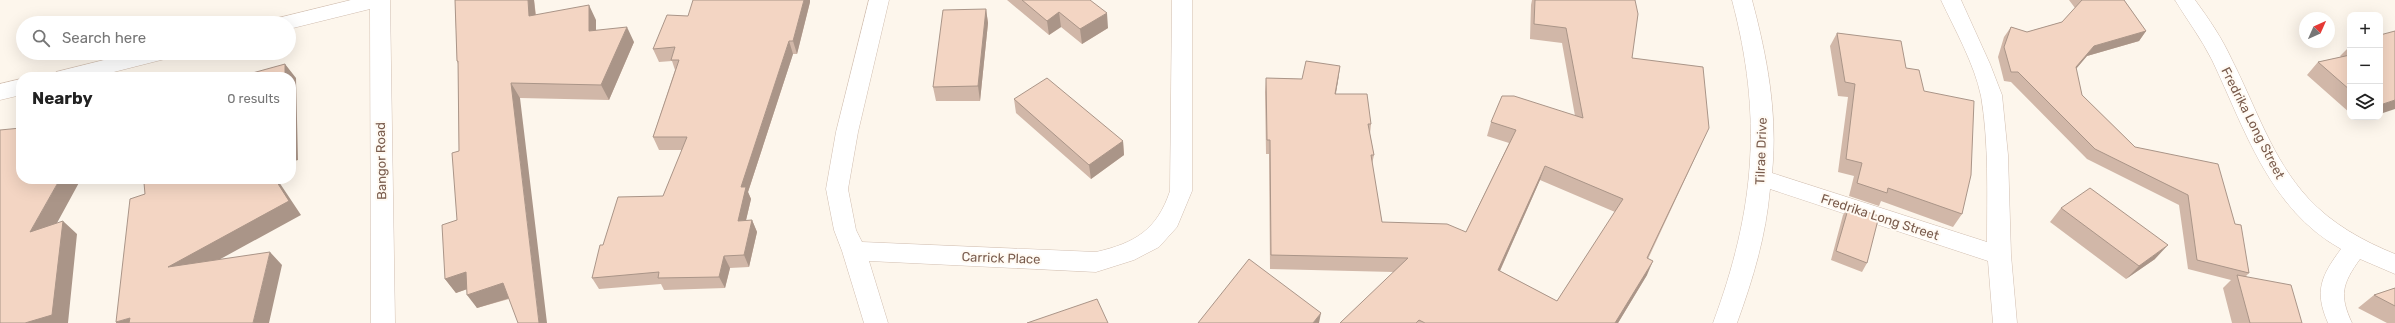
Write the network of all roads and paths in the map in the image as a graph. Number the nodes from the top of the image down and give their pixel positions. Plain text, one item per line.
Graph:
1 (379, 0) edge
2 (879, 0) edge
3 (1182, 0) edge
4 (1742, 0) edge
5 (1951, 0) edge
6 (2185, 0) edge
7 (296, 20) edge
8 (133, 60) edge
9 (84, 72) edge
10 (16, 88) edge
11 (0, 92) edge
12 (1762, 178) junction
13 (2356, 247) junction
14 (854, 251) junction
15 (1999, 255) junction
16 (2395, 264) edge
17 (383, 323) edge
18 (876, 323) edge
19 (1725, 323) edge
20 (2005, 323) edge
21 (2340, 323) edge

1 - 7 street
1 - 17 street, Bangor Road
2 - 14 street
3 - 14 street, Carrick Place
4 - 12 street, Tilrae Drive
5 - 15 street
6 - 13 street, Fredrika Long Street
8 - 9 street
10 - 11 street
12 - 15 street, Fredrika Long Street
12 - 19 street, Tilrae Drive
13 - 16 street, Fredrika Long Street
13 - 21 street
14 - 18 street
15 - 20 street

